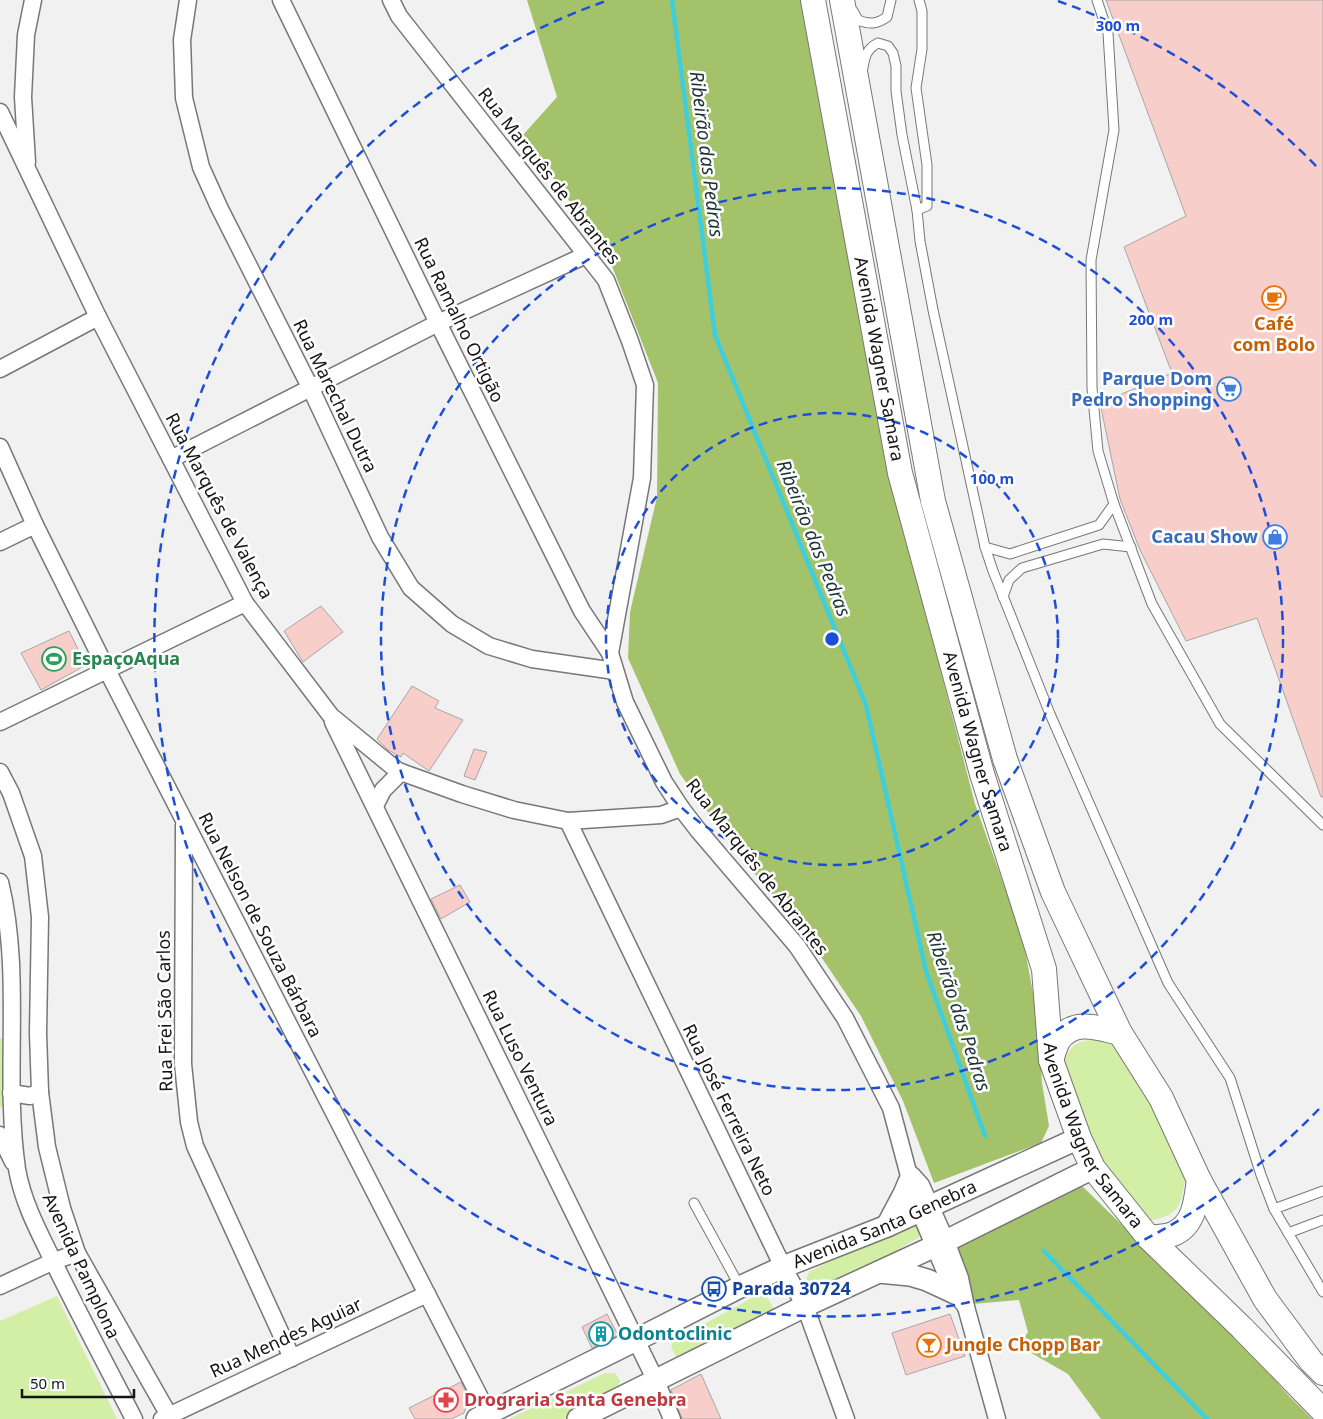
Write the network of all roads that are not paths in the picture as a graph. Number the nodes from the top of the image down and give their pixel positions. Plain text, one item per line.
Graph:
1 (33, 0) edge
2 (188, 0) edge
3 (281, 0) edge
4 (391, 0) edge
5 (812, 0) edge
6 (842, 0) edge
7 (847, 0) edge
8 (891, 0) edge
9 (919, 0) edge
10 (1097, 0) edge
11 (860, 97) junction
12 (0, 112) edge
13 (28, 172) junction
14 (917, 210) junction
15 (586, 255) junction
16 (98, 317) junction
17 (438, 323) junction
18 (0, 369) edge
19 (311, 389) junction
20 (0, 447) edge
21 (171, 459) junction
22 (1114, 504) junction
23 (35, 525) junction
24 (0, 542) edge
25 (985, 547) junction
26 (1131, 547) junction
27 (1003, 596) junction
28 (245, 603) junction
29 (610, 653) junction
30 (107, 670) junction
31 (615, 671) junction
32 (331, 716) junction
33 (0, 722) edge
34 (0, 772) edge
35 (401, 772) junction
36 (375, 806) junction
37 (681, 808) junction
38 (184, 821) junction
39 (568, 821) junction
40 (1323, 826) edge
41 (0, 882) edge
42 (11, 1032) junction
43 (38, 1033) junction
44 (1120, 1033) junction
45 (1051, 1060) junction
46 (40, 1092) junction
47 (12, 1093) junction
48 (0, 1135) edge
49 (1079, 1138) junction
50 (1093, 1168) junction
51 (18, 1170) junction
52 (908, 1177) junction
53 (1199, 1180) junction
54 (1323, 1192) edge
55 (694, 1203) dead end
56 (925, 1209) junction
57 (1274, 1210) junction
58 (1323, 1220) edge
59 (887, 1226) junction
60 (1288, 1233) junction
61 (1149, 1238) junction
62 (940, 1243) junction
63 (77, 1253) junction
64 (54, 1261) junction
65 (783, 1267) junction
66 (879, 1272) junction
67 (0, 1286) edge
68 (740, 1287) junction
69 (1323, 1292) edge
70 (427, 1294) junction
71 (960, 1300) junction
72 (805, 1306) junction
73 (636, 1340) junction
74 (292, 1358) junction
75 (1323, 1373) edge
76 (656, 1381) junction
77 (1323, 1411) edge
78 (485, 1417) edge
79 (167, 1418) edge
80 (134, 1419) edge
81 (578, 1419) edge
82 (672, 1419) edge
83 (846, 1419) edge
84 (997, 1419) edge

1 - 13 street, Rua Marquês de Valença
2 - 19 street, Rua Marechal Dutra
3 - 17 street, Rua Ramalho Ortigão
4 - 15 street, Rua Marquês de Abrantes
5 - 45 main road, Avenida Wagner Samara
6 - 11 main road, Avenida Wagner Samara
7 - 8 lane
9 - 14 lane
10 - 22 lane
11 - 14 lane
11 - 44 main road, Avenida Wagner Samara
12 - 13 street
13 - 16 street, Rua Marquês de Valença
14 - 25 lane
15 - 17 street
15 - 29 street, Rua Marquês de Abrantes
16 - 18 street
16 - 21 street, Rua Marquês de Valença
17 - 19 street
17 - 29 street, Rua Ramalho Ortigão
19 - 21 street
19 - 31 street, Rua Marechal Dutra
20 - 23 street, Rua Nelson de Souza Bárbara
21 - 28 street, Rua Marquês de Valença
22 - 25 lane
22 - 26 lane
23 - 24 street
23 - 30 street, Rua Nelson de Souza Bárbara
25 - 27 lane
26 - 27 lane
26 - 40 lane
27 - 57 lane
28 - 30 street
28 - 32 street, Rua Marquês de Valença
29 - 31 street, Rua Marquês de Abrantes
30 - 33 street
30 - 38 street, Rua Nelson de Souza Bárbara
31 - 37 street, Rua Marquês de Abrantes
32 - 35 street, Rua Marquês de Valença
32 - 36 street, Rua Luso Ventura
34 - 43 street, Avenida Pamplona
35 - 36 street
35 - 39 street, Rua Marquês de Valença
36 - 73 street, Rua Luso Ventura
37 - 39 street, Rua Marquês de Valença
37 - 52 street, Rua Marquês de Abrantes
38 - 70 street, Rua Nelson de Souza Bárbara
38 - 74 street, Rua Frei São Carlos
39 - 65 street, Rua José Ferreira Neto
41 - 42 street, Avenida Pamplona
42 - 43 street
42 - 47 street, Avenida Pamplona
43 - 46 street, Avenida Pamplona
44 - 45 main road
44 - 53 main road, Avenida Wagner Samara
45 - 49 main road, Avenida Wagner Samara
46 - 47 street
46 - 63 street, Avenida Pamplona
47 - 51 street, Avenida Pamplona
48 - 51 street
49 - 50 main road, Avenida Wagner Samara
49 - 56 street, Avenida Santa Genebra
50 - 61 main road, Avenida Wagner Samara
50 - 62 street, Avenida Santa Genebra
51 - 64 street, Avenida Pamplona
52 - 56 street, Rua Marquês de Abrantes
52 - 59 street
53 - 61 main road
53 - 75 main road, Avenida Wagner Samara
54 - 57 lane
55 - 68 lane
56 - 59 street, Avenida Santa Genebra
56 - 62 street, Rua Marquês de Abrantes
57 - 60 lane
58 - 60 lane
59 - 65 street, Avenida Santa Genebra
60 - 69 lane
61 - 77 main road, Avenida Wagner Samara
62 - 66 street, Avenida Santa Genebra
62 - 71 street, Rua Marquês de Abrantes
63 - 64 street
63 - 79 street, Avenida Pamplona
64 - 67 street
64 - 80 street, Avenida Pamplona
65 - 68 street, Avenida Santa Genebra
65 - 72 street, Rua José Ferreira Neto
66 - 71 street
66 - 72 street, Avenida Santa Genebra
68 - 73 street, Avenida Santa Genebra
70 - 74 street, Rua Mendes Aguiar
70 - 78 street, Rua Nelson de Souza Bárbara
71 - 84 street, Rua Marquês de Abrantes
72 - 76 street, Avenida Santa Genebra
72 - 83 street, Rua José Ferreira Neto
73 - 76 street, Rua Luso Ventura
73 - 78 street, Avenida Santa Genebra
74 - 79 street, Rua Mendes Aguiar
76 - 81 street, Avenida Santa Genebra
76 - 82 street, Rua Luso Ventura

